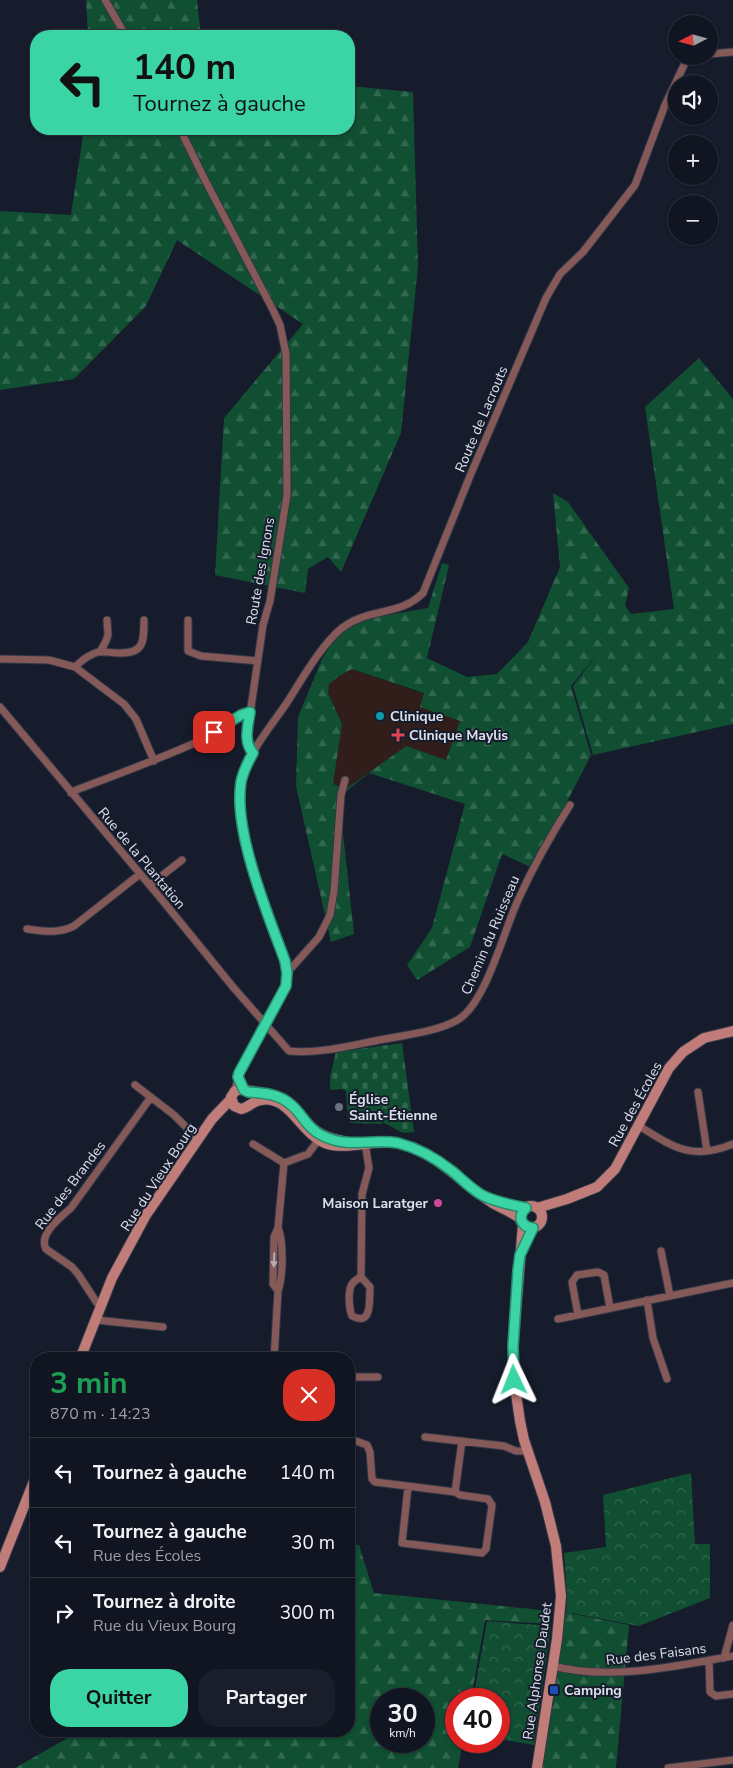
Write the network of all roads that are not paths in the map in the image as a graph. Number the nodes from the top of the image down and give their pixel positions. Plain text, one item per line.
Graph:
1 (105, 0) edge
2 (122, 30) edge
3 (733, 52) edge
4 (718, 53) edge
5 (684, 65) edge
6 (183, 135) edge
7 (107, 620) dead end
8 (144, 620) dead end
9 (188, 620) dead end
10 (100, 652) junction
11 (0, 659) edge
12 (258, 660) junction
13 (74, 667) junction
14 (0, 707) edge
15 (250, 712) junction
16 (253, 753) junction
17 (154, 761) junction
18 (345, 780) dead end
19 (72, 794) junction
20 (570, 804) dead end
21 (182, 860) dead end
22 (140, 874) junction
23 (150, 885) junction
24 (27, 929) dead end
25 (287, 973) junction
26 (266, 1024) junction
27 (733, 1032) edge
28 (135, 1085) dead end
29 (698, 1092) dead end
30 (239, 1096) junction
31 (151, 1097) junction
32 (250, 1104) junction
33 (639, 1126) junction
34 (320, 1138) junction
35 (198, 1139) junction
36 (361, 1143) junction
37 (252, 1144) dead end
38 (733, 1144) edge
39 (707, 1151) junction
40 (284, 1163) junction
41 (483, 1196) junction
42 (526, 1208) junction
43 (539, 1213) junction
44 (522, 1221) junction
45 (533, 1228) junction
46 (661, 1251) dead end
47 (520, 1255) junction
48 (361, 1277) junction
49 (733, 1283) edge
50 (670, 1296) junction
51 (647, 1300) junction
52 (101, 1305) junction
53 (610, 1308) junction
54 (578, 1315) junction
55 (558, 1319) dead end
56 (96, 1320) junction
57 (163, 1327) dead end
58 (83, 1352) edge
59 (274, 1352) edge
60 (355, 1377) edge
61 (378, 1377) dead end
62 (667, 1379) dead end
63 (425, 1437) dead end
64 (355, 1441) edge
65 (462, 1442) junction
66 (528, 1451) junction
67 (408, 1487) junction
68 (30, 1491) edge
69 (455, 1492) junction
70 (0, 1567) edge
71 (733, 1625) edge
72 (733, 1656) edge
73 (724, 1658) junction
74 (709, 1660) junction
75 (553, 1666) junction
76 (733, 1694) edge
77 (733, 1760) edge
78 (537, 1768) edge
79 (668, 1768) edge

1 - 2 street
3 - 4 street
5 - 16 street, Route de Lacrouts
6 - 12 street, Route des Ignons
7 - 10 street
8 - 10 street
9 - 12 street
10 - 13 street
11 - 13 street
12 - 15 street, Route des Ignons
13 - 17 street
14 - 19 street, Rue de la Plantation
15 - 16 street, Route des Ignons
15 - 17 street
16 - 25 street
17 - 19 street
18 - 25 street
19 - 22 street, Rue de la Plantation
20 - 26 street, Chemin du Ruisseau
21 - 23 street
22 - 23 street, Rue de la Plantation
22 - 24 street
23 - 26 street, Rue de la Plantation
25 - 26 street
26 - 30 street
27 - 33 street, Rue des Écoles
28 - 31 street
29 - 39 street
30 - 32 street
30 - 32 street
30 - 34 street
30 - 35 street, Rue du Vieux Bourg
31 - 35 street
31 - 52 street, Rue des Brandes
32 - 34 street
33 - 39 street
33 - 43 street, Rue des Écoles
34 - 36 street
34 - 40 street
35 - 52 street, Rue du Vieux Bourg
36 - 41 street
36 - 48 street
37 - 40 street
38 - 39 street
40 - 59 street
41 - 42 street
41 - 44 street
42 - 43 street
42 - 44 street
43 - 45 street
44 - 45 street
44 - 47 street, Rue Alphonse Daudet
45 - 47 street, Rue Alphonse Daudet
46 - 50 street
47 - 66 street, Rue Alphonse Daudet
48 - 48 street
49 - 50 street
50 - 51 street
51 - 53 street
51 - 62 street
52 - 56 street, Rue du Vieux Bourg
53 - 54 street
53 - 54 street
54 - 55 street
56 - 57 street
56 - 58 street, Rue du Vieux Bourg
60 - 61 street
63 - 65 street
64 - 67 street
65 - 66 street
65 - 69 street
66 - 75 street, Rue Alphonse Daudet
67 - 69 street
67 - 69 street
68 - 70 street
71 - 73 street
72 - 73 street, Rue des Faisans
73 - 74 street, Rue des Faisans
74 - 75 street, Rue des Faisans
74 - 76 street
75 - 78 street, Rue Alphonse Daudet
77 - 79 street

